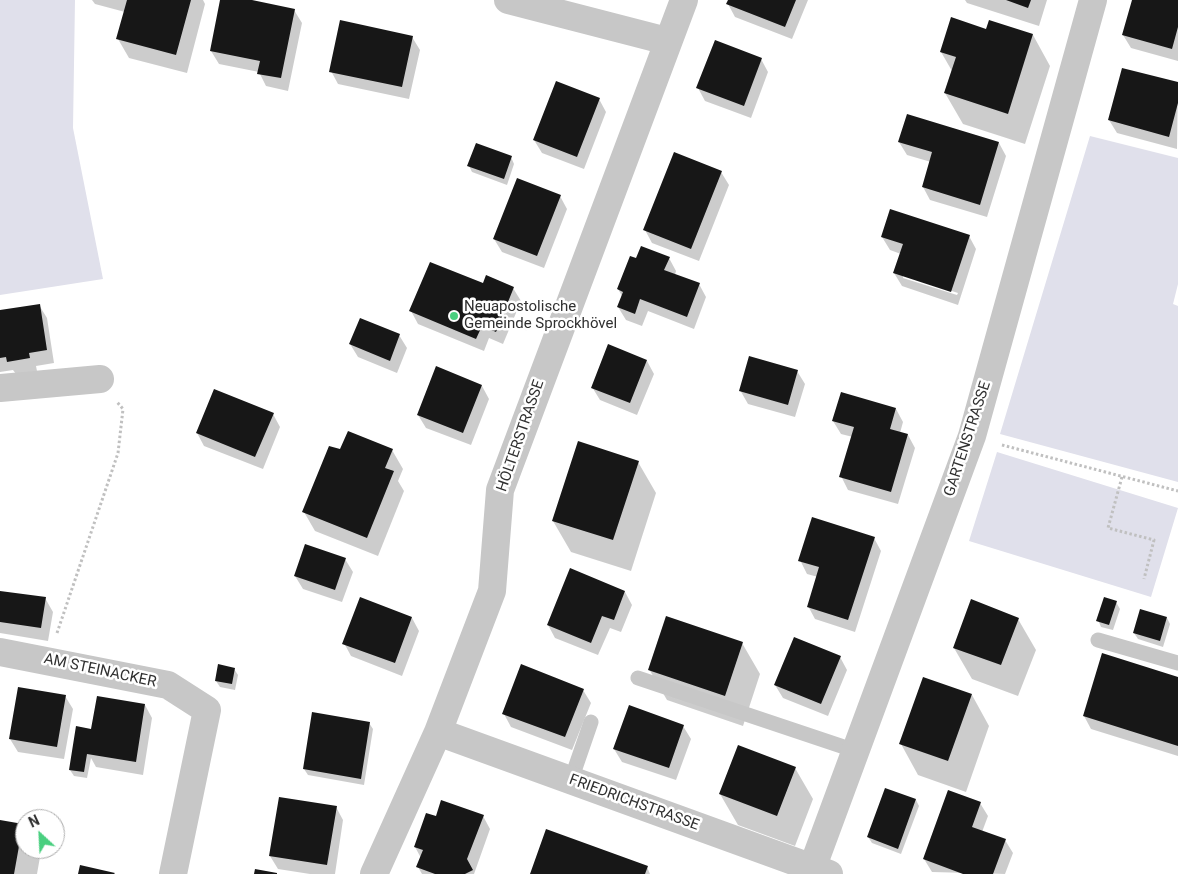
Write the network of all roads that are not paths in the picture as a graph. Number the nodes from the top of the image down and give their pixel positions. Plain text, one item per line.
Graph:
1 (508, 0) edge
2 (684, 0) edge
3 (1093, 0) edge
4 (667, 41) junction
5 (100, 379) road end
6 (0, 388) edge
7 (1098, 640) dead end
8 (0, 652) edge
9 (1178, 663) edge
10 (638, 678) dead end
11 (591, 722) dead end
12 (438, 732) junction
13 (856, 751) junction
14 (570, 780) junction
15 (817, 872) edge
16 (173, 874) edge
17 (374, 874) edge

1 - 4 street
2 - 4 street, HÖLTERSTRASSE
3 - 13 street, GARTENSTRASSE
4 - 12 street, HÖLTERSTRASSE
5 - 6 street
7 - 9 lane
8 - 16 street, AM STEINACKER
10 - 13 lane
11 - 14 lane
12 - 14 street, FRIEDRICHSTRASSE
12 - 17 street, HÖLTERSTRASSE
13 - 15 street, GARTENSTRASSE
14 - 15 street, FRIEDRICHSTRASSE

